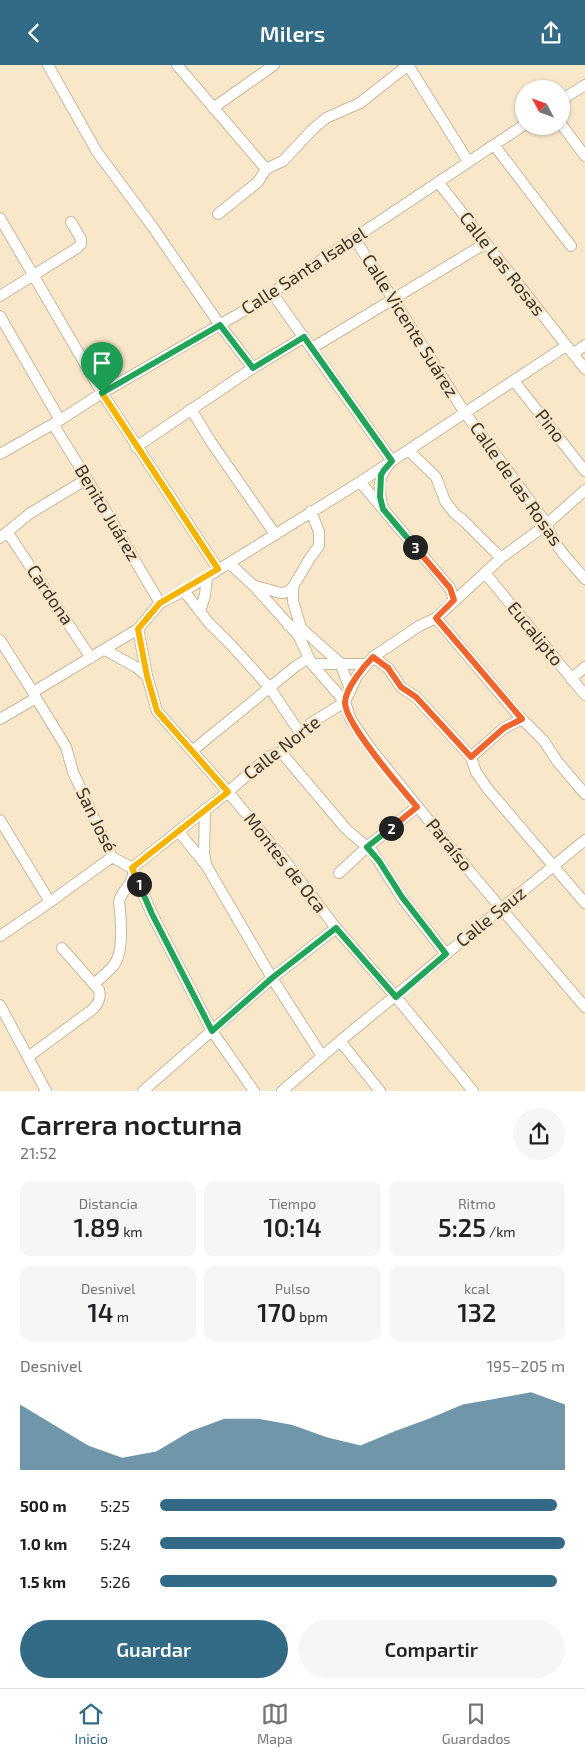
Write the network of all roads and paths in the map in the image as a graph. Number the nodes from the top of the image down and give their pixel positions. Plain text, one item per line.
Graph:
1 (48, 65) edge
2 (177, 65) edge
3 (274, 65) edge
4 (408, 65) edge
5 (585, 85) edge
6 (570, 94) edge
7 (213, 108) junction
8 (515, 131) edge
9 (569, 135) edge
10 (494, 145) junction
11 (585, 156) edge
12 (468, 161) junction
13 (266, 169) junction
14 (438, 182) junction
15 (218, 214) dead end
16 (0, 218) edge
17 (71, 222) dead end
18 (355, 239) junction
19 (486, 243) junction
20 (571, 246) dead end
21 (32, 275) junction
22 (272, 293) junction
23 (0, 296) edge
24 (394, 299) junction
25 (0, 316) edge
26 (220, 325) junction
27 (304, 337) junction
28 (585, 345) edge
29 (312, 348) junction
30 (569, 350) junction
31 (253, 368) junction
32 (585, 369) edge
33 (514, 381) junction
34 (102, 393) junction
35 (191, 409) junction
36 (465, 413) junction
37 (56, 422) junction
38 (136, 447) junction
39 (408, 450) junction
40 (0, 454) edge
41 (392, 461) junction
42 (585, 471) edge
43 (87, 479) junction
44 (360, 482) junction
45 (585, 491) edge
46 (383, 509) junction
47 (311, 511) junction
48 (547, 524) junction
49 (275, 534) junction
50 (4, 535) edge
51 (501, 558) junction
52 (228, 563) junction
53 (218, 569) junction
54 (486, 573) junction
55 (207, 577) junction
56 (585, 579) edge
57 (254, 586) junction
58 (293, 587) junction
59 (184, 591) junction
60 (454, 600) junction
61 (160, 603) junction
62 (200, 612) junction
63 (436, 618) junction
64 (288, 625) junction
65 (301, 628) junction
66 (138, 629) junction
67 (0, 640) edge
68 (104, 650) junction
69 (91, 658) junction
70 (370, 660) junction
71 (310, 661) junction
72 (340, 663) junction
73 (585, 667) edge
74 (147, 676) junction
75 (571, 679) junction
76 (270, 688) junction
77 (350, 689) junction
78 (35, 695) junction
79 (585, 695) edge
80 (345, 702) junction
81 (0, 719) edge
82 (522, 719) junction
83 (300, 733) junction
84 (192, 751) junction
85 (280, 752) junction
86 (471, 757) junction
87 (228, 792) junction
88 (585, 793) edge
89 (417, 807) junction
90 (205, 809) junction
91 (0, 820) edge
92 (178, 831) junction
93 (585, 840) edge
94 (367, 847) junction
95 (112, 857) junction
96 (206, 865) junction
97 (554, 865) junction
98 (132, 868) junction
99 (339, 873) dead end
100 (50, 902) junction
101 (585, 903) edge
102 (502, 909) junction
103 (336, 928) junction
104 (0, 936) edge
105 (62, 948) dead end
106 (446, 954) junction
107 (272, 978) junction
108 (94, 984) junction
109 (396, 997) junction
110 (0, 1005) edge
111 (585, 1007) edge
112 (212, 1031) junction
113 (340, 1041) junction
114 (322, 1056) junction
115 (28, 1057) junction
116 (46, 1091) edge
117 (143, 1091) edge
118 (254, 1091) edge
119 (282, 1091) edge
120 (380, 1091) edge
121 (473, 1091) edge

1 - 26 street
2 - 7 street
3 - 7 street
4 - 12 street
4 - 13 street
5 - 6 street
7 - 13 street
8 - 10 street, Calle Santa Isabel
9 - 11 street
10 - 12 street, Calle Santa Isabel
10 - 20 street
12 - 14 street, Calle Santa Isabel
13 - 15 street
14 - 18 street, Calle Santa Isabel
14 - 19 street, Calle Las Rosas
16 - 21 street
17 - 21 street
18 - 22 street, Calle Santa Isabel
18 - 24 street, Calle Vicente Suárez
19 - 24 street
19 - 30 street, Calle Las Rosas
21 - 23 street
21 - 34 street
22 - 26 street, Calle Santa Isabel
22 - 27 street
24 - 29 street
24 - 36 street, Calle Vicente Suárez
25 - 37 street, Benito Juárez
26 - 31 street
26 - 34 street, Calle Santa Isabel
27 - 29 street
27 - 31 street
28 - 30 street
29 - 41 street
30 - 32 street, Calle Las Rosas
30 - 33 street
31 - 35 street
33 - 36 street
33 - 42 street, Pino
34 - 37 street, Calle Santa Isabel
34 - 38 street
35 - 38 street
35 - 49 street
36 - 39 street
36 - 48 street, Calle de las Rosas
37 - 40 street, Calle Santa Isabel
37 - 43 street, Benito Juárez
38 - 53 street
39 - 41 street
39 - 51 street
41 - 44 street
41 - 46 street
43 - 50 street
43 - 61 street, Benito Juárez
44 - 46 street
44 - 47 street
45 - 48 street
46 - 60 street
47 - 49 street
47 - 58 street
48 - 51 street
48 - 56 street, Calle de las Rosas
49 - 52 street
50 - 69 street, Cardona
51 - 54 street
52 - 53 street
52 - 57 street, Paraíso
53 - 55 street
54 - 60 street
54 - 75 street, Eucalipto
55 - 59 street
55 - 62 street
57 - 58 street
57 - 64 street, Paraíso
58 - 65 street
59 - 61 street
59 - 62 street
60 - 63 street
61 - 66 street
62 - 76 street
63 - 70 street
63 - 82 street
64 - 65 street
64 - 71 street, Paraíso
65 - 72 street
66 - 68 street
66 - 74 street, Montes de Oca
67 - 78 street, San José
68 - 69 street
68 - 74 street
69 - 78 street
70 - 72 street
70 - 77 street
70 - 86 street
71 - 72 street
71 - 76 street
71 - 80 street, Paraíso
72 - 77 street
73 - 75 street
74 - 84 street, Montes de Oca
75 - 79 street, Eucalipto
76 - 83 street
76 - 84 street
77 - 80 street
78 - 81 street
78 - 95 street, San José
80 - 83 street, Calle Norte
80 - 89 street, Paraíso
82 - 86 street
82 - 88 street
83 - 85 street, Calle Norte
84 - 87 street, Montes de Oca
85 - 87 street, Calle Norte
85 - 94 street
86 - 97 street
87 - 90 street, Calle Norte
87 - 103 street, Montes de Oca
89 - 94 street
89 - 102 street, Paraíso
90 - 92 street, Calle Norte
90 - 96 street
91 - 100 street
92 - 96 street
92 - 98 street, Calle Norte
93 - 97 street, Calle Sauz
94 - 99 street
94 - 106 street
95 - 98 street, San José
95 - 100 street
96 - 107 street
97 - 101 street
97 - 102 street, Calle Sauz
98 - 108 street
98 - 112 street, San José
100 - 104 street
102 - 106 street, Calle Sauz
102 - 111 street, Paraíso
103 - 107 street
103 - 109 street, Montes de Oca
105 - 108 street
106 - 109 street, Calle Sauz
107 - 112 street
107 - 114 street
108 - 115 street
109 - 113 street, Calle Sauz
109 - 121 street, Montes de Oca
110 - 115 street
112 - 117 street
112 - 118 street, San José
113 - 114 street, Calle Sauz
113 - 120 street
114 - 119 street, Calle Sauz
115 - 116 street

